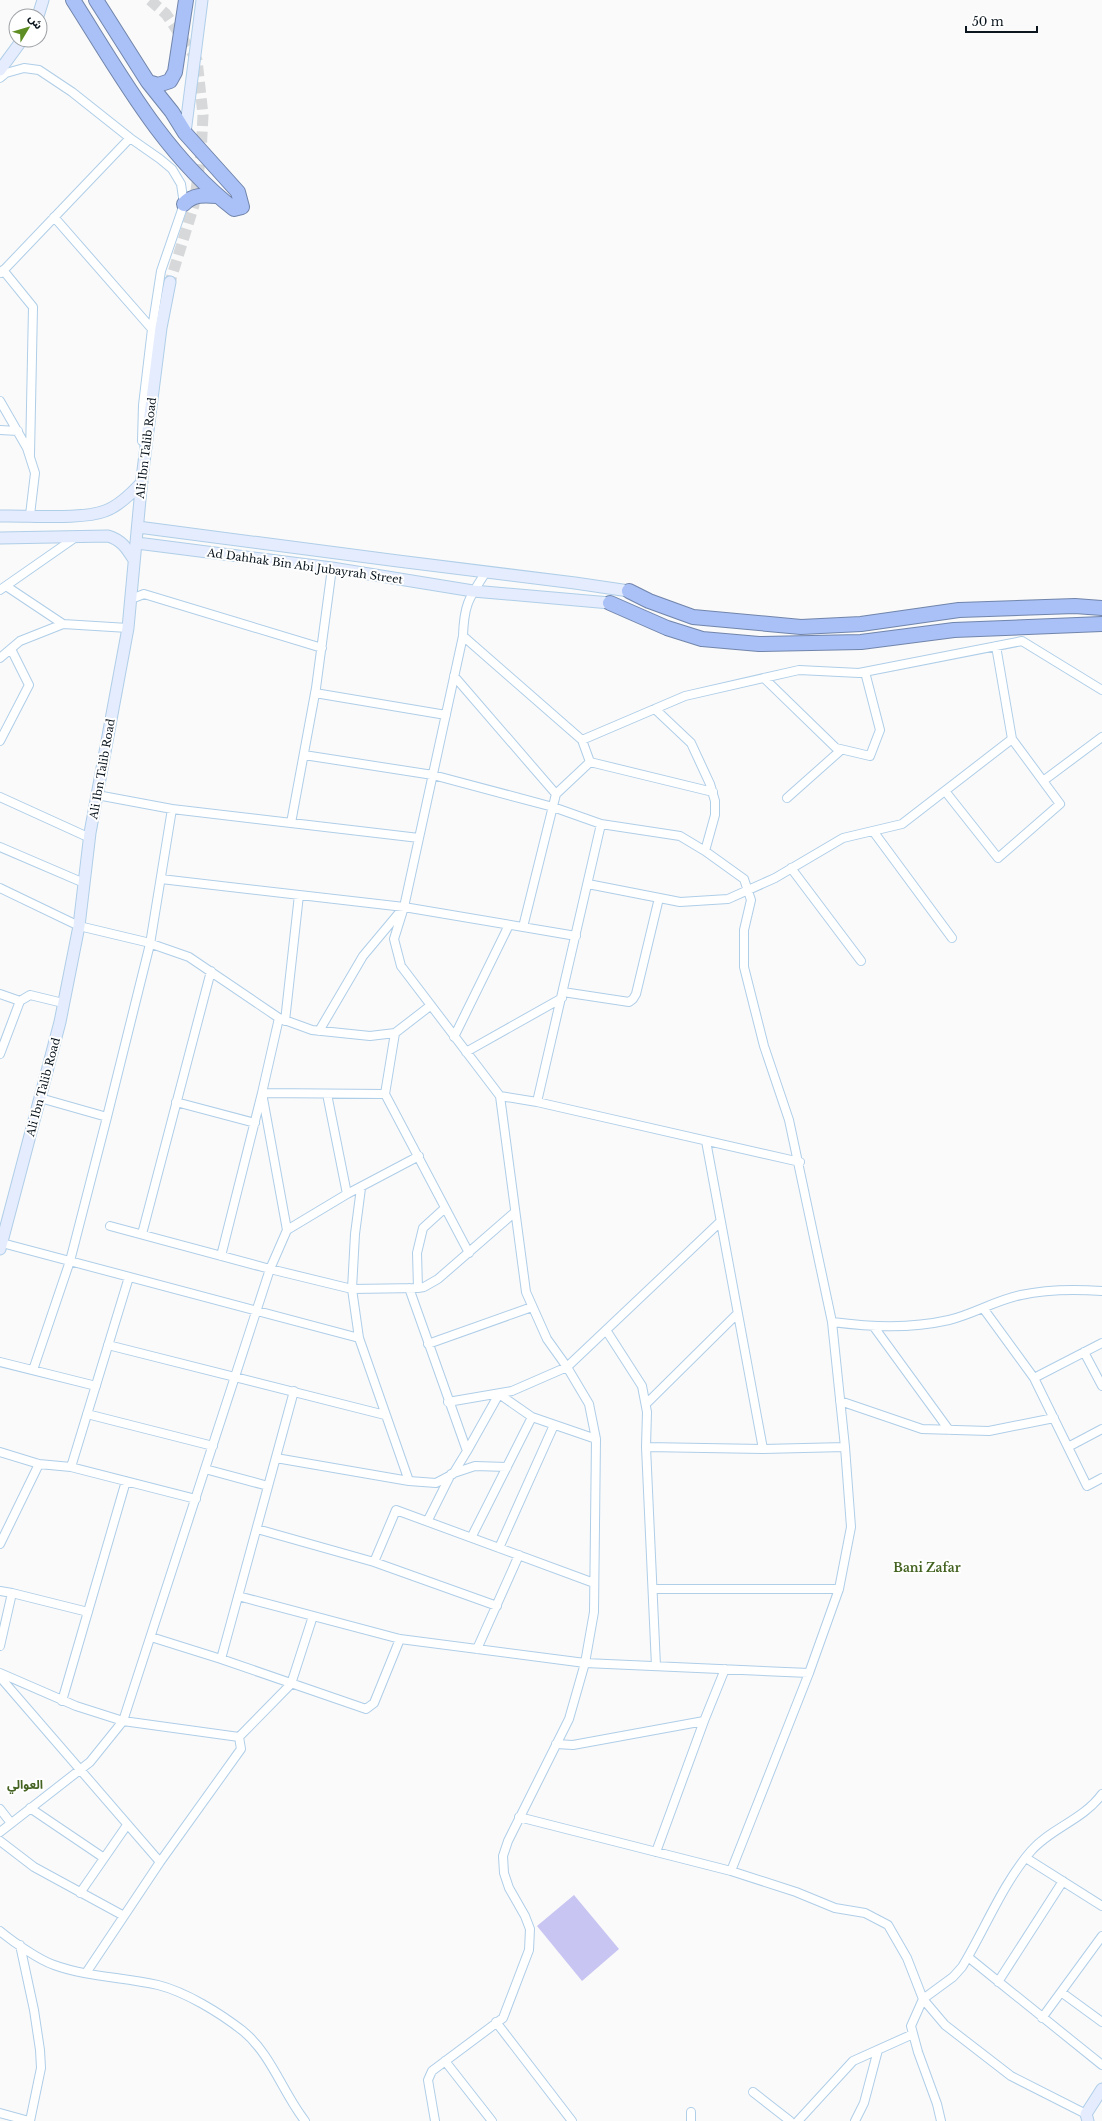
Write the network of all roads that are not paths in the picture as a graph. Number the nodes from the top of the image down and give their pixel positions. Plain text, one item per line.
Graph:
1 (74, 0) edge
2 (96, 0) edge
3 (186, 0) edge
4 (202, 0) edge
5 (16, 48) edge
6 (0, 70) edge
7 (0, 78) edge
8 (148, 82) junction
9 (184, 133) junction
10 (130, 138) junction
11 (217, 196) junction
12 (184, 204) junction
13 (54, 217) junction
14 (2, 272) edge
15 (170, 282) tunnel mouth
16 (152, 329) junction
17 (0, 401) edge
18 (0, 430) edge
19 (18, 431) junction
20 (30, 455) junction
21 (142, 480) junction
22 (30, 515) junction
23 (0, 516) edge
24 (138, 527) junction
25 (77, 536) junction
26 (0, 538) edge
27 (136, 543) junction
28 (134, 560) junction
29 (332, 568) junction
30 (486, 572) junction
31 (3, 588) edge
32 (473, 591) junction
33 (629, 591) joint
34 (131, 599) junction
35 (610, 603) joint
36 (1102, 608) edge
37 (63, 624) junction
38 (1102, 624) edge
39 (128, 628) junction
40 (463, 636) junction
41 (996, 646) junction
42 (322, 648) junction
43 (11, 649) junction
44 (0, 658) edge
45 (865, 672) junction
46 (454, 676) junction
47 (764, 678) junction
48 (1102, 690) edge
49 (315, 693) junction
50 (655, 709) junction
51 (446, 715) junction
52 (1102, 737) edge
53 (1012, 739) junction
54 (582, 740) junction
55 (0, 741) edge
56 (841, 750) junction
57 (304, 754) junction
58 (590, 762) junction
59 (432, 775) junction
60 (1043, 781) junction
61 (946, 790) junction
62 (713, 792) junction
63 (556, 794) junction
64 (97, 795) junction
65 (0, 797) edge
66 (786, 798) dead end
67 (553, 807) junction
68 (172, 809) junction
69 (291, 823) junction
70 (601, 824) junction
71 (873, 831) junction
72 (90, 838) junction
73 (419, 838) junction
74 (0, 847) edge
75 (705, 850) junction
76 (791, 868) junction
77 (161, 879) junction
78 (84, 883) junction
79 (588, 884) junction
80 (0, 888) edge
81 (748, 890) junction
82 (299, 895) junction
83 (659, 898) junction
84 (404, 907) junction
85 (509, 925) junction
86 (79, 926) junction
87 (523, 927) junction
88 (576, 936) junction
89 (952, 938) dead end
90 (150, 944) junction
91 (861, 961) dead end
92 (211, 971) junction
93 (0, 994) edge
94 (562, 995) junction
95 (20, 1001) junction
96 (63, 1003) junction
97 (430, 1006) junction
98 (282, 1020) junction
99 (319, 1031) junction
100 (395, 1033) junction
101 (454, 1037) junction
102 (466, 1052) junction
103 (0, 1054) edge
104 (262, 1093) junction
105 (327, 1094) junction
106 (385, 1094) junction
107 (500, 1096) junction
108 (40, 1098) junction
109 (176, 1102) junction
110 (537, 1102) junction
111 (107, 1117) junction
112 (255, 1123) junction
113 (706, 1141) junction
114 (419, 1156) junction
115 (800, 1162) junction
116 (361, 1188) junction
117 (347, 1194) junction
118 (445, 1208) junction
119 (516, 1212) junction
120 (720, 1223) junction
121 (110, 1226) dead end
122 (287, 1230) junction
123 (142, 1234) junction
124 (1, 1246) edge
125 (468, 1253) junction
126 (221, 1256) junction
127 (70, 1261) junction
128 (270, 1269) junction
129 (129, 1277) junction
130 (414, 1288) junction
131 (352, 1289) junction
132 (1102, 1291) edge
133 (532, 1307) junction
134 (983, 1308) junction
135 (257, 1311) junction
136 (737, 1314) junction
137 (832, 1322) junction
138 (874, 1327) junction
139 (606, 1330) junction
140 (359, 1338) junction
141 (1102, 1343) edge
142 (428, 1344) junction
143 (108, 1345) junction
144 (1084, 1352) junction
145 (0, 1362) edge
146 (567, 1367) junction
147 (33, 1370) junction
148 (236, 1376) junction
149 (1034, 1378) junction
150 (96, 1386) junction
151 (1102, 1386) edge
152 (294, 1391) junction
153 (499, 1394) junction
154 (840, 1401) junction
155 (448, 1402) junction
156 (646, 1404) junction
157 (87, 1414) junction
158 (386, 1415) junction
159 (532, 1417) junction
160 (1054, 1418) junction
161 (554, 1425) junction
162 (1102, 1428) edge
163 (949, 1430) junction
164 (596, 1439) junction
165 (213, 1446) junction
166 (646, 1447) junction
167 (845, 1447) junction
168 (1068, 1447) junction
169 (763, 1449) junction
170 (467, 1451) junction
171 (0, 1452) edge
172 (276, 1458) junction
173 (38, 1464) junction
174 (71, 1467) junction
175 (507, 1467) junction
176 (205, 1469) junction
177 (451, 1474) junction
178 (1102, 1478) edge
179 (126, 1481) junction
180 (409, 1481) junction
181 (268, 1486) junction
182 (196, 1499) junction
183 (428, 1520) junction
184 (257, 1529) junction
185 (472, 1536) junction
186 (0, 1544) edge
187 (500, 1548) junction
188 (519, 1555) junction
189 (374, 1562) junction
190 (594, 1583) junction
191 (653, 1589) junction
192 (839, 1589) junction
193 (0, 1590) edge
194 (12, 1593) junction
195 (238, 1596) junction
196 (497, 1606) junction
197 (88, 1612) junction
198 (313, 1616) junction
199 (151, 1637) junction
200 (400, 1639) junction
201 (0, 1646) edge
202 (477, 1649) junction
203 (221, 1659) junction
204 (585, 1663) junction
205 (656, 1666) junction
206 (725, 1669) junction
207 (0, 1673) edge
208 (809, 1673) junction
209 (0, 1677) edge
210 (291, 1684) junction
211 (62, 1700) junction
212 (124, 1721) junction
213 (704, 1721) junction
214 (239, 1737) junction
215 (556, 1744) junction
216 (80, 1769) junction
217 (1102, 1794) edge
218 (30, 1808) junction
219 (0, 1809) edge
220 (520, 1817) junction
221 (11, 1823) junction
222 (127, 1825) junction
223 (0, 1832) edge
224 (0, 1842) edge
225 (656, 1852) junction
226 (104, 1858) junction
227 (1026, 1858) junction
228 (160, 1862) junction
229 (731, 1871) junction
230 (1063, 1881) junction
231 (80, 1893) junction
232 (1102, 1906) edge
233 (124, 1916) junction
234 (0, 1931) edge
235 (1102, 1936) edge
236 (20, 1945) junction
237 (968, 1957) junction
238 (86, 1973) junction
239 (998, 1982) junction
240 (1061, 1992) junction
241 (923, 1999) junction
242 (1042, 2018) junction
243 (496, 2022) junction
244 (1102, 2022) edge
245 (913, 2034) junction
246 (878, 2050) junction
247 (445, 2061) junction
248 (1102, 2065) edge
249 (1102, 2089) edge
250 (754, 2092) dead end
251 (691, 2112) dead end
252 (0, 2113) edge
253 (1087, 2117) edge
254 (29, 2121) edge
255 (305, 2121) edge
256 (434, 2121) edge
257 (492, 2121) edge
258 (572, 2121) edge
259 (691, 2121) edge
260 (790, 2121) edge
261 (798, 2121) edge
262 (855, 2121) edge
263 (941, 2121) edge

1 - 11 highway
2 - 8 highway
3 - 8 highway
4 - 9 main road
5 - 6 main road
7 - 10 street
8 - 9 highway
9 - 11 highway
10 - 12 street
10 - 13 street
11 - 12 highway
12 - 16 street
13 - 14 street
13 - 16 street
14 - 20 street
15 - 21 main road, Ali Ibn Talib Road
16 - 21 street
17 - 19 street
18 - 19 street
19 - 20 street
20 - 22 street
21 - 22 main road
21 - 24 main road, Ali Ibn Talib Road
22 - 23 main road
24 - 27 main road, Ali Ibn Talib Road
24 - 30 main road
25 - 26 main road
25 - 28 main road
25 - 31 street
27 - 28 main road, Ali Ibn Talib Road
27 - 29 main road, Ad Dahhak Bin Abi Jubayrah Street
28 - 34 main road, Ali Ibn Talib Road
29 - 32 main road, Ad Dahhak Bin Abi Jubayrah Street
29 - 42 street
30 - 32 street
30 - 33 main road
31 - 37 street
32 - 35 main road, Ad Dahhak Bin Abi Jubayrah Street
32 - 40 street
33 - 36 highway
34 - 39 main road, Ali Ibn Talib Road
34 - 42 street
35 - 38 highway
37 - 39 street
37 - 43 street
39 - 64 main road, Ali Ibn Talib Road
40 - 46 street
40 - 54 street
41 - 45 street
41 - 48 street
41 - 53 street
42 - 49 street
43 - 44 street
43 - 55 street
45 - 47 street
45 - 56 street
46 - 51 street
46 - 63 street
47 - 50 street
47 - 56 street
49 - 51 street
49 - 57 street
50 - 54 street
50 - 62 street
51 - 59 street
52 - 60 street
53 - 60 street
53 - 61 street
54 - 58 street
56 - 66 street
57 - 59 street
57 - 69 street
58 - 62 street
58 - 63 street
59 - 67 street
59 - 73 street
60 - 61 street
61 - 71 street
62 - 75 street
63 - 67 street
64 - 68 street
64 - 72 main road, Ali Ibn Talib Road
65 - 72 street
67 - 70 street
67 - 87 street
68 - 69 street
68 - 77 street
69 - 73 street
70 - 75 street
70 - 79 street
71 - 76 street
71 - 89 street
72 - 78 main road, Ali Ibn Talib Road
73 - 84 street
74 - 78 street
75 - 81 street
76 - 81 street
76 - 91 street
77 - 82 street
77 - 90 street
78 - 86 main road, Ali Ibn Talib Road
79 - 83 street
79 - 88 street
80 - 86 street
81 - 83 street
81 - 115 street
82 - 84 street
82 - 98 street
83 - 94 street
84 - 85 street
84 - 97 street
84 - 99 street
85 - 87 street
85 - 101 street
86 - 90 street
86 - 96 main road, Ali Ibn Talib Road
87 - 88 street
88 - 94 street
90 - 92 street
90 - 111 street
92 - 98 street
92 - 109 street
93 - 95 street
94 - 102 street
94 - 110 street
95 - 96 street
95 - 103 street
96 - 108 main road, Ali Ibn Talib Road
97 - 100 street
97 - 101 street
98 - 99 street
98 - 104 street
99 - 100 street
100 - 106 street
101 - 102 street
102 - 107 street
104 - 105 street
104 - 112 street
104 - 122 street
105 - 106 street
105 - 117 street
106 - 114 street
107 - 110 street
107 - 119 street
108 - 111 street
108 - 124 main road, Ali Ibn Talib Road
109 - 112 street
109 - 123 street
110 - 113 street
111 - 127 street
112 - 126 street
113 - 115 street
113 - 120 street
114 - 116 street
114 - 118 street
115 - 137 street
116 - 117 street
116 - 131 street
117 - 122 street
118 - 125 street
118 - 130 street
119 - 125 street
119 - 133 street
120 - 136 street
120 - 139 street
121 - 123 street
122 - 128 street
123 - 126 street
124 - 127 street
125 - 130 street
126 - 128 street
127 - 129 street
127 - 147 street
128 - 131 street
128 - 135 street
129 - 135 street
129 - 143 street
130 - 131 street
130 - 142 street
131 - 140 street
132 - 134 street
133 - 142 street
133 - 146 street
134 - 138 street
134 - 149 street
135 - 140 street
135 - 148 street
136 - 156 street
136 - 169 street
137 - 138 street
137 - 154 street
138 - 163 street
139 - 146 street
139 - 156 street
140 - 158 street
141 - 144 street
142 - 155 street
143 - 148 street
143 - 150 street
144 - 149 street
144 - 151 street
145 - 147 street
146 - 153 street
146 - 164 street
147 - 150 street
148 - 152 street
148 - 165 street
149 - 160 street
150 - 157 street
152 - 158 street
152 - 172 street
153 - 155 street
153 - 159 street
153 - 170 street
154 - 163 street
154 - 167 street
155 - 170 street
156 - 166 street
157 - 165 street
157 - 174 street
158 - 180 street
159 - 161 street
159 - 175 street
160 - 163 street
160 - 168 street
161 - 164 street
161 - 187 street
162 - 168 street
164 - 190 street
165 - 176 street
166 - 169 street
166 - 191 street
167 - 169 street
167 - 192 street
168 - 178 street
170 - 177 street
171 - 173 street
172 - 180 street
172 - 181 street
173 - 174 street
173 - 186 street
174 - 179 street
175 - 177 street
175 - 185 street
176 - 181 street
176 - 182 street
177 - 180 street
177 - 183 street
179 - 182 street
179 - 197 street
181 - 184 street
182 - 199 street
183 - 185 street
183 - 189 street
184 - 189 street
184 - 195 street
185 - 187 street
187 - 188 street
188 - 190 street
188 - 196 street
189 - 196 street
190 - 204 street
191 - 192 street
191 - 205 street
192 - 208 street
193 - 194 street
194 - 197 street
194 - 201 street
195 - 198 street
195 - 203 street
196 - 202 street
197 - 211 street
198 - 200 street
198 - 210 street
199 - 203 street
199 - 212 street
200 - 202 street
200 - 210 street
202 - 204 street
203 - 210 street
204 - 205 street
204 - 215 street
205 - 206 street
206 - 208 street
206 - 213 street
207 - 211 street
208 - 229 street
209 - 216 street
210 - 214 street
211 - 212 street
212 - 214 street
212 - 216 street
213 - 215 street
213 - 225 street
214 - 228 street
215 - 220 street
216 - 218 street
216 - 222 street
217 - 227 street
218 - 221 street
218 - 226 street
219 - 221 street
220 - 225 street
220 - 243 street
221 - 223 street
222 - 226 street
222 - 228 street
224 - 231 street
225 - 229 street
226 - 231 street
227 - 230 street
227 - 237 street
228 - 233 street
229 - 241 street
230 - 232 street
230 - 239 street
231 - 233 street
233 - 238 street
234 - 236 street
235 - 240 street
236 - 238 street
236 - 254 street
237 - 239 street
237 - 241 street
238 - 255 street
239 - 242 street
240 - 242 street
240 - 244 street
241 - 245 street
241 - 253 street
242 - 248 street
243 - 247 street
243 - 258 street
245 - 246 street
245 - 263 street
246 - 261 street
246 - 262 street
247 - 256 street
247 - 257 street
249 - 253 main road
250 - 260 street
251 - 259 street
252 - 254 street

